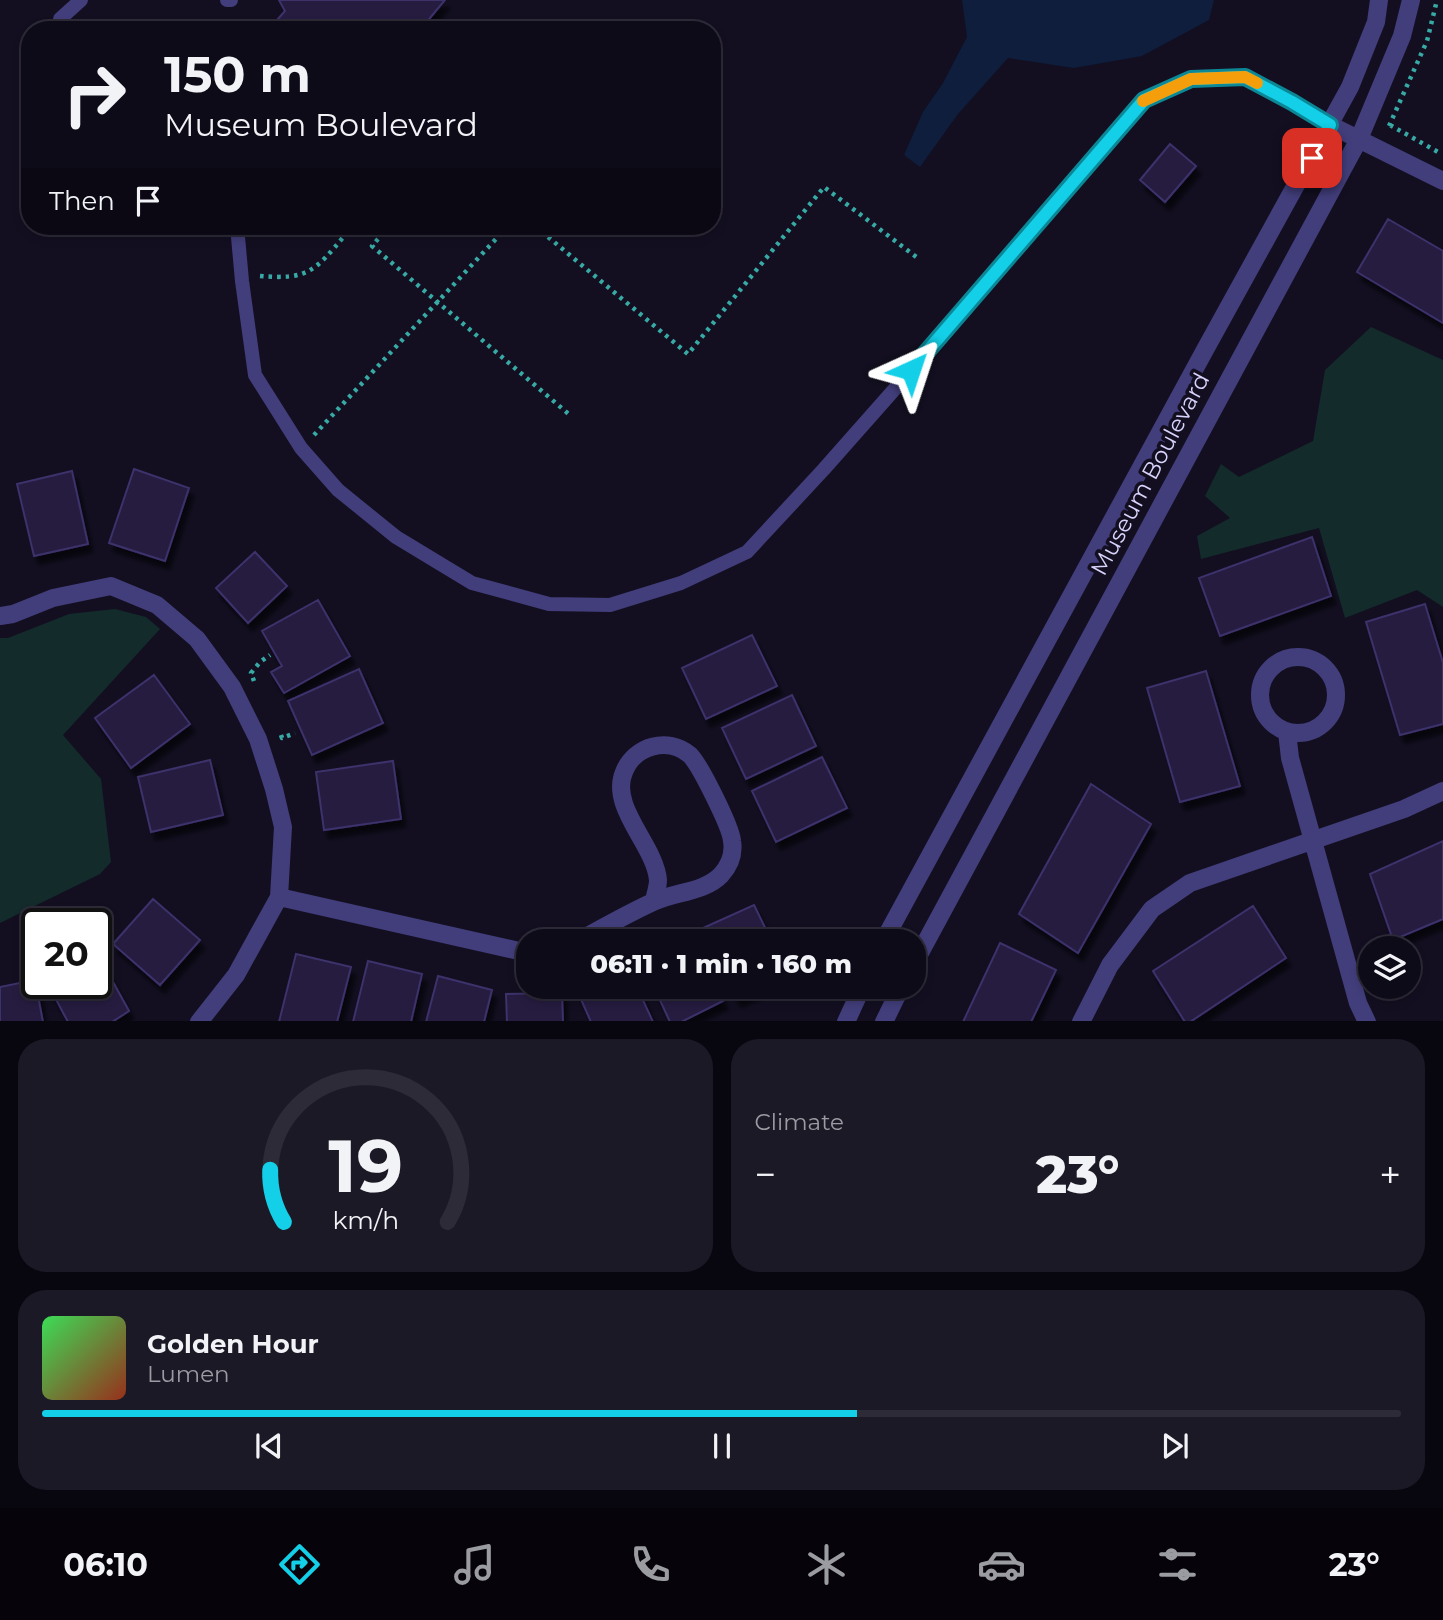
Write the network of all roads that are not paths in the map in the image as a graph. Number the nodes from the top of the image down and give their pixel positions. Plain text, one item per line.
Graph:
1 (81, 0) edge
2 (1379, 0) edge
3 (1411, 0) edge
4 (62, 21) edge
5 (1330, 125) junction
6 (1359, 139) junction
7 (1443, 181) edge
8 (238, 235) edge
9 (0, 616) edge
10 (1287, 732) junction
11 (1443, 790) edge
12 (1312, 841) junction
13 (279, 897) junction
14 (654, 901) junction
15 (602, 929) edge
16 (890, 929) edge
17 (926, 942) edge
18 (516, 950) edge
19 (856, 999) edge
20 (895, 999) edge
21 (199, 1021) edge
22 (846, 1021) edge
23 (884, 1021) edge
24 (1081, 1021) edge
25 (1367, 1021) edge

1 - 4 lane
2 - 5 street, Museum Boulevard
3 - 6 street, Museum Boulevard
5 - 6 street
5 - 8 lane
5 - 16 street, Museum Boulevard
6 - 7 street
6 - 17 street, Museum Boulevard
9 - 13 street
10 - 10 street
10 - 12 street
11 - 12 street
12 - 24 street
12 - 25 street
13 - 18 street
13 - 21 street
14 - 14 street
14 - 15 street
19 - 22 street
20 - 23 street

